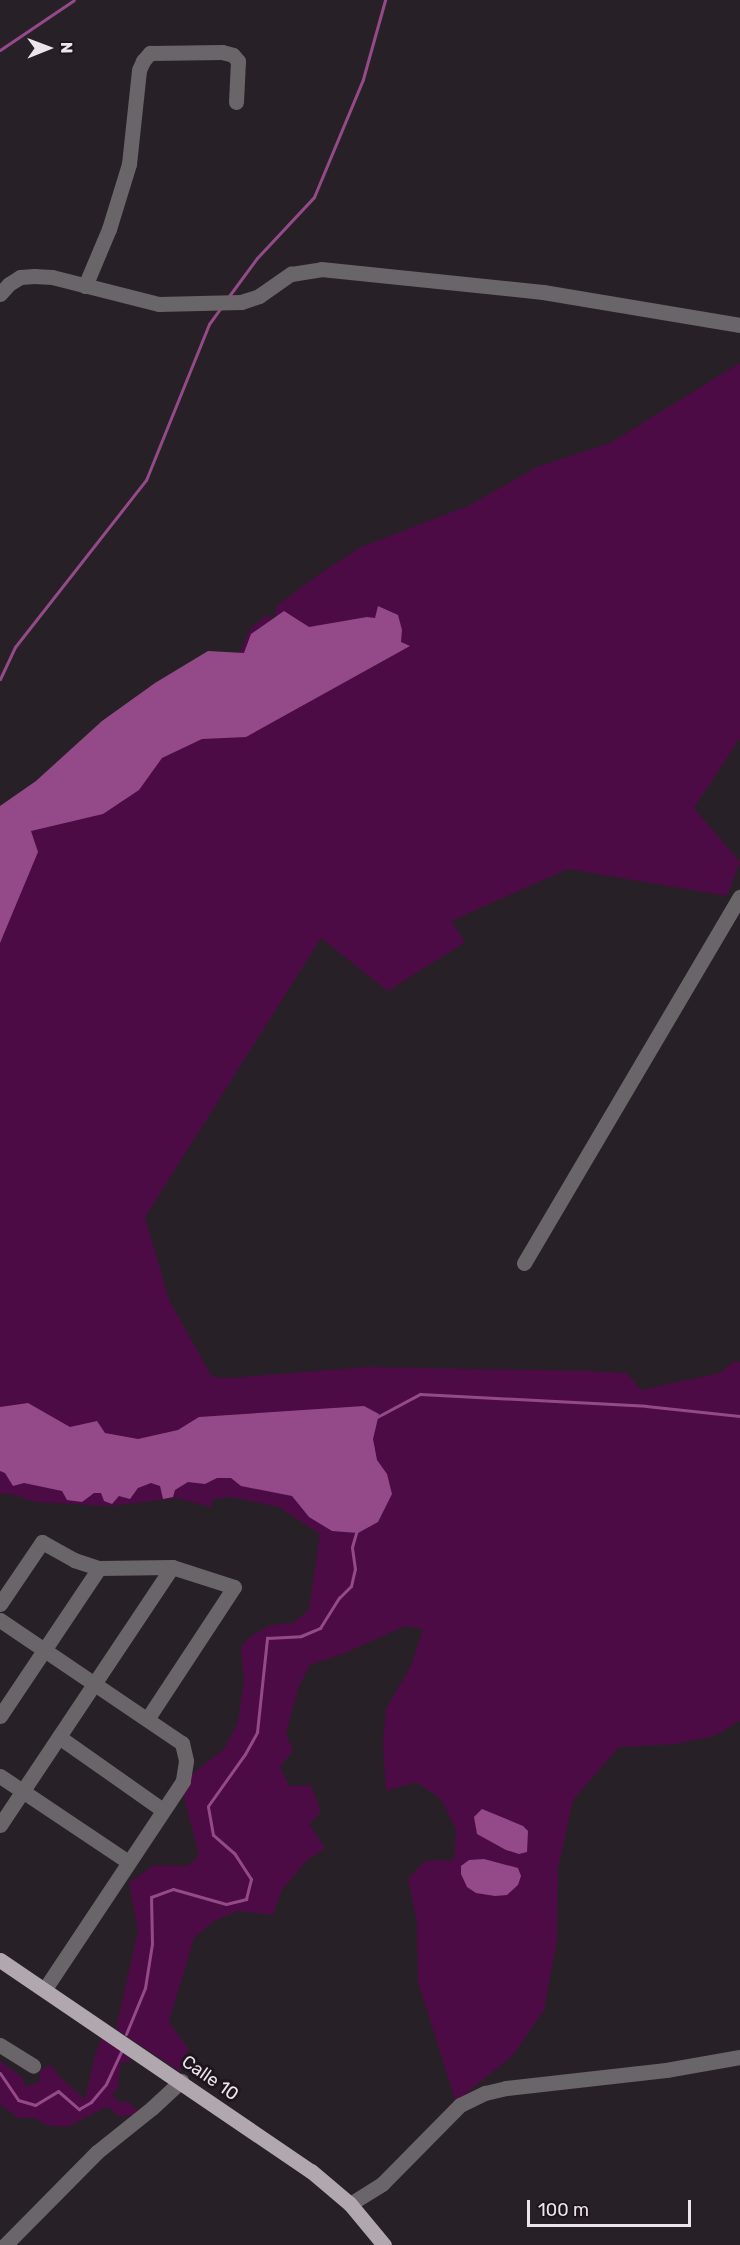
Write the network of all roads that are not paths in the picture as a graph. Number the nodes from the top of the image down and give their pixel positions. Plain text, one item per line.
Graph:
1 (236, 102) dead end
2 (85, 286) junction
3 (0, 294) edge
4 (740, 325) edge
5 (740, 897) edge
6 (524, 1263) dead end
7 (172, 1567) junction
8 (99, 1568) junction
9 (0, 1604) edge
10 (0, 1620) edge
11 (45, 1650) junction
12 (95, 1683) junction
13 (0, 1716) edge
14 (148, 1718) junction
15 (59, 1737) junction
16 (0, 1776) edge
17 (23, 1791) junction
18 (163, 1810) junction
19 (0, 1825) edge
20 (127, 1861) junction
21 (0, 1960) edge
22 (45, 1989) junction
23 (0, 2045) edge
24 (740, 2057) edge
25 (33, 2066) dead end
26 (182, 2081) junction
27 (350, 2204) junction
28 (5, 2245) edge
29 (384, 2245) edge

1 - 2 street
2 - 3 street
2 - 4 street
5 - 6 street
7 - 8 street
7 - 12 street
7 - 14 street
8 - 9 street
8 - 11 street
10 - 11 street
11 - 12 street
11 - 13 street
12 - 14 street
12 - 15 street
14 - 18 street
15 - 17 street
15 - 18 street
16 - 17 street
17 - 19 street
17 - 20 street
18 - 20 street
20 - 22 street
21 - 22 main road, Calle 10
22 - 26 main road, Calle 10
23 - 25 street
24 - 27 street
26 - 27 main road, Calle 10
26 - 28 street
27 - 29 main road, Calle 10

